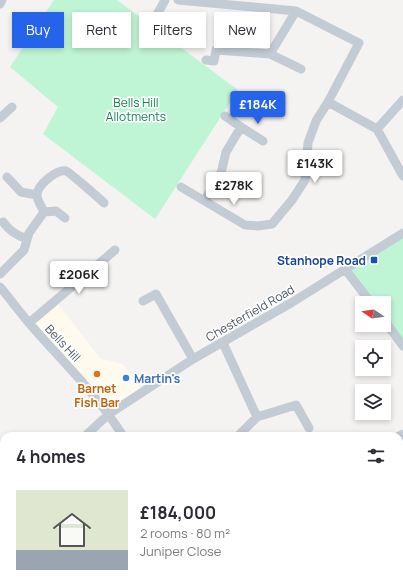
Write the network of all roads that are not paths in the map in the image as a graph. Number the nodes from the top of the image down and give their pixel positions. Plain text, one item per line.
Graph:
1 (2, 0) edge
2 (165, 0) edge
3 (178, 0) edge
4 (0, 4) edge
5 (296, 11) junction
6 (158, 12) edge
7 (270, 54) junction
8 (206, 60) dead end
9 (301, 69) dead end
10 (403, 100) edge
11 (328, 102) junction
12 (12, 107) dead end
13 (226, 116) dead end
14 (0, 118) edge
15 (241, 127) junction
16 (377, 129) junction
17 (263, 141) dead end
18 (7, 176) dead end
19 (403, 176) edge
20 (181, 187) dead end
21 (37, 195) junction
22 (205, 200) junction
23 (104, 202) dead end
24 (44, 212) junction
25 (65, 218) dead end
26 (3, 222) dead end
27 (403, 233) edge
28 (27, 239) junction
29 (115, 250) dead end
30 (345, 269) junction
31 (0, 274) edge
32 (0, 287) edge
33 (366, 296) edge
34 (143, 301) dead end
35 (29, 323) junction
36 (391, 330) edge
37 (223, 343) junction
38 (403, 346) edge
39 (193, 359) junction
40 (109, 414) junction
41 (256, 417) junction
42 (309, 428) dead end
43 (89, 432) edge
44 (120, 432) edge
45 (242, 432) edge

1 - 4 street
2 - 6 street
3 - 5 street
5 - 7 street
5 - 11 street
7 - 8 street
7 - 9 street
10 - 16 street
11 - 16 street
11 - 22 street
12 - 14 street
13 - 15 street
15 - 17 street
15 - 22 street
16 - 19 street
18 - 21 street
20 - 22 street
21 - 23 street
21 - 24 street
24 - 25 street
24 - 28 street
26 - 28 street
27 - 30 street, Chesterfield Road
28 - 31 street
29 - 35 street
30 - 33 street
30 - 37 street, Chesterfield Road
32 - 35 street, Bells Hill
34 - 39 street
35 - 40 street, Bells Hill
36 - 38 street
37 - 39 street, Chesterfield Road
37 - 41 street
39 - 40 street, Chesterfield Road
40 - 43 street, Chesterfield Road
40 - 44 street, Bells Hill
41 - 42 street
41 - 45 street

